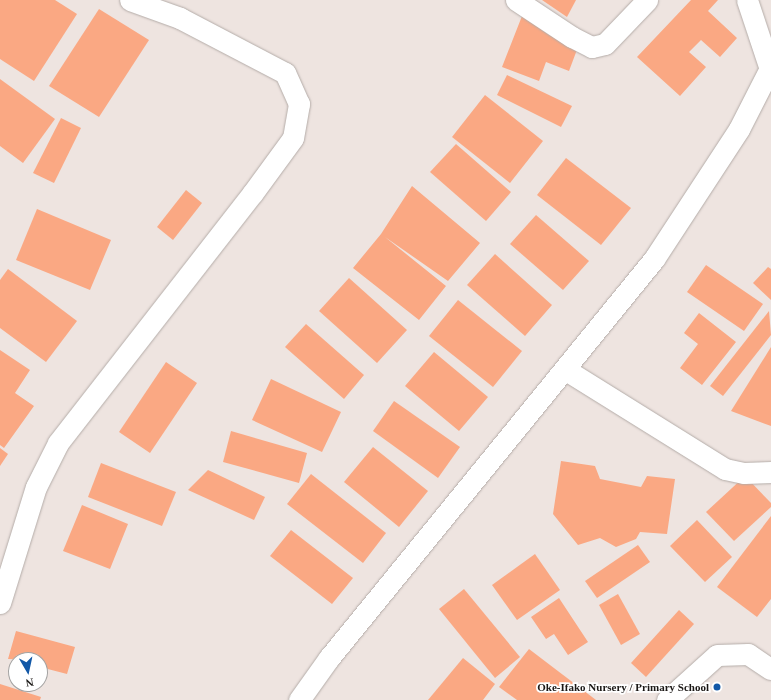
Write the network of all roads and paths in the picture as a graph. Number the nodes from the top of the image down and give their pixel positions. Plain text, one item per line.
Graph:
1 (130, 0) edge
2 (516, 0) edge
3 (647, 0) edge
4 (747, 0) edge
5 (770, 71) edge
6 (566, 370) junction
7 (771, 472) edge
8 (0, 603) edge
9 (770, 669) dead end
10 (299, 700) edge
11 (667, 700) edge

1 - 8 street
2 - 3 street
4 - 5 street
5 - 6 street
6 - 7 street
6 - 10 street
9 - 11 street

